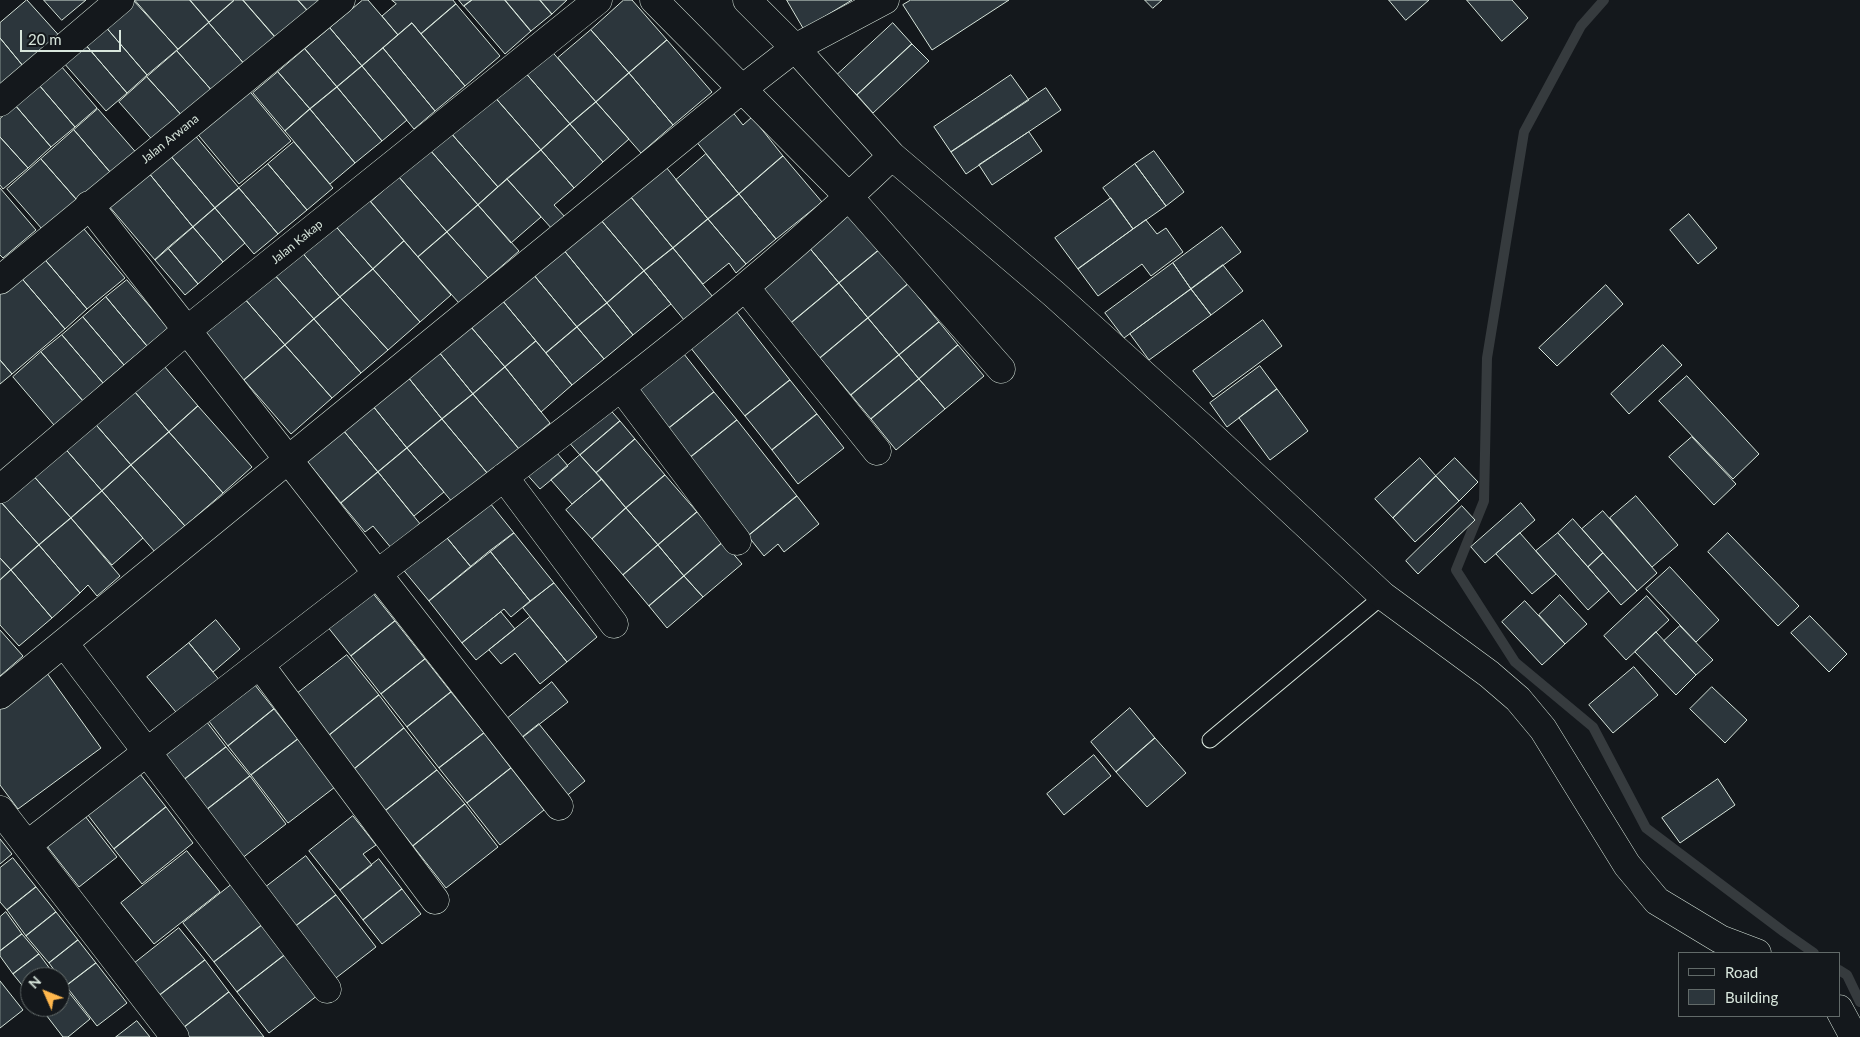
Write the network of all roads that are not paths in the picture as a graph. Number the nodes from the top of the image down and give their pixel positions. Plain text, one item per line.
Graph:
1 (120, 0) edge
2 (342, 0) edge
3 (598, 0) edge
4 (654, 0) edge
5 (747, 0) edge
6 (885, 0) edge
7 (795, 48) junction
8 (742, 89) junction
9 (0, 102) edge
10 (892, 156) junction
11 (848, 197) junction
12 (89, 205) junction
13 (0, 280) edge
14 (745, 287) junction
15 (186, 331) junction
16 (1002, 369) dead end
17 (621, 387) junction
18 (877, 451) dead end
19 (287, 459) junction
20 (504, 477) junction
21 (0, 489) edge
22 (737, 541) dead end
23 (378, 573) junction
24 (1383, 596) junction
25 (614, 624) dead end
26 (64, 644) junction
27 (260, 665) junction
28 (0, 695) edge
29 (1210, 740) dead end
30 (148, 752) junction
31 (559, 806) dead end
32 (0, 810) edge
33 (26, 845) junction
34 (435, 900) dead end
35 (1754, 952) edge
36 (327, 989) dead end
37 (1840, 1011) edge
38 (175, 1037) edge
39 (1854, 1037) edge

1 - 9 street
2 - 12 street, Jalan Arwana
3 - 15 street, Jalan Kakap
4 - 8 street
5 - 7 street
6 - 7 street
7 - 8 street
7 - 10 street
8 - 11 street
8 - 19 street
10 - 11 street
10 - 24 street
11 - 14 street
11 - 16 street
12 - 13 street, Jalan Arwana
12 - 15 street
14 - 17 street
14 - 18 street
15 - 19 street
15 - 21 street, Jalan Kakap
17 - 20 street
17 - 22 street
19 - 23 street
19 - 26 street
20 - 23 street
20 - 25 street
23 - 27 street
23 - 31 street
24 - 29 lane
24 - 35 street
26 - 28 street
26 - 30 street
27 - 30 street
27 - 34 street
30 - 33 street
30 - 36 street
32 - 33 street
33 - 38 street
37 - 39 street

